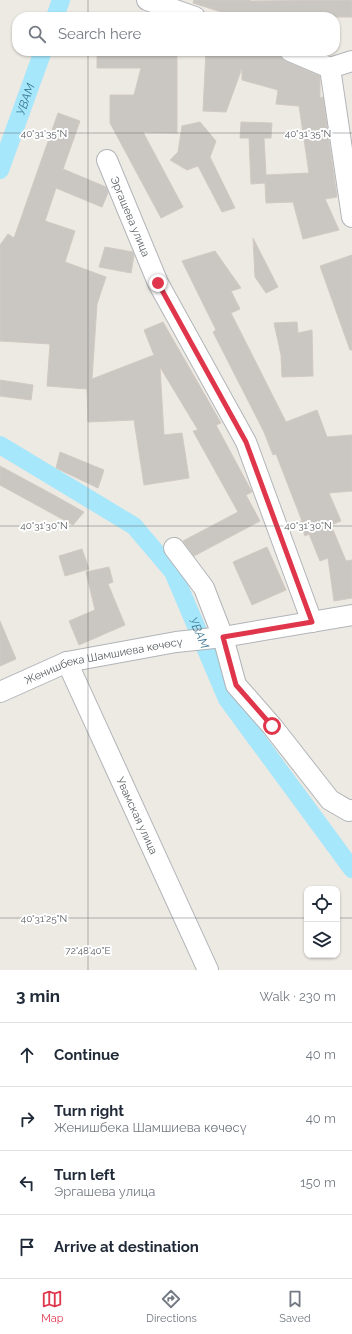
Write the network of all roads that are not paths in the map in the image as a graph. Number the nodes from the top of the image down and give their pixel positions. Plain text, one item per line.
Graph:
1 (147, 0) edge
2 (181, 12) edge
3 (302, 56) edge
4 (352, 61) edge
5 (330, 68) junction
6 (107, 160) dead end
7 (352, 217) edge
8 (174, 548) dead end
9 (352, 615) edge
10 (312, 622) junction
11 (219, 638) junction
12 (67, 662) junction
13 (0, 692) edge
14 (350, 810) edge
15 (208, 970) edge

1 - 2 street
3 - 5 street
4 - 5 street
5 - 7 street
6 - 10 street, Эргашева улица
8 - 11 street
9 - 10 street, Женишбека Шамшиева көчөсү
10 - 11 street, Женишбека Шамшиева көчөсү
11 - 12 street, Женишбека Шамшиева көчөсү
11 - 14 street
12 - 13 street, Женишбека Шамшиева көчөсү
12 - 15 street, Увамская улица

